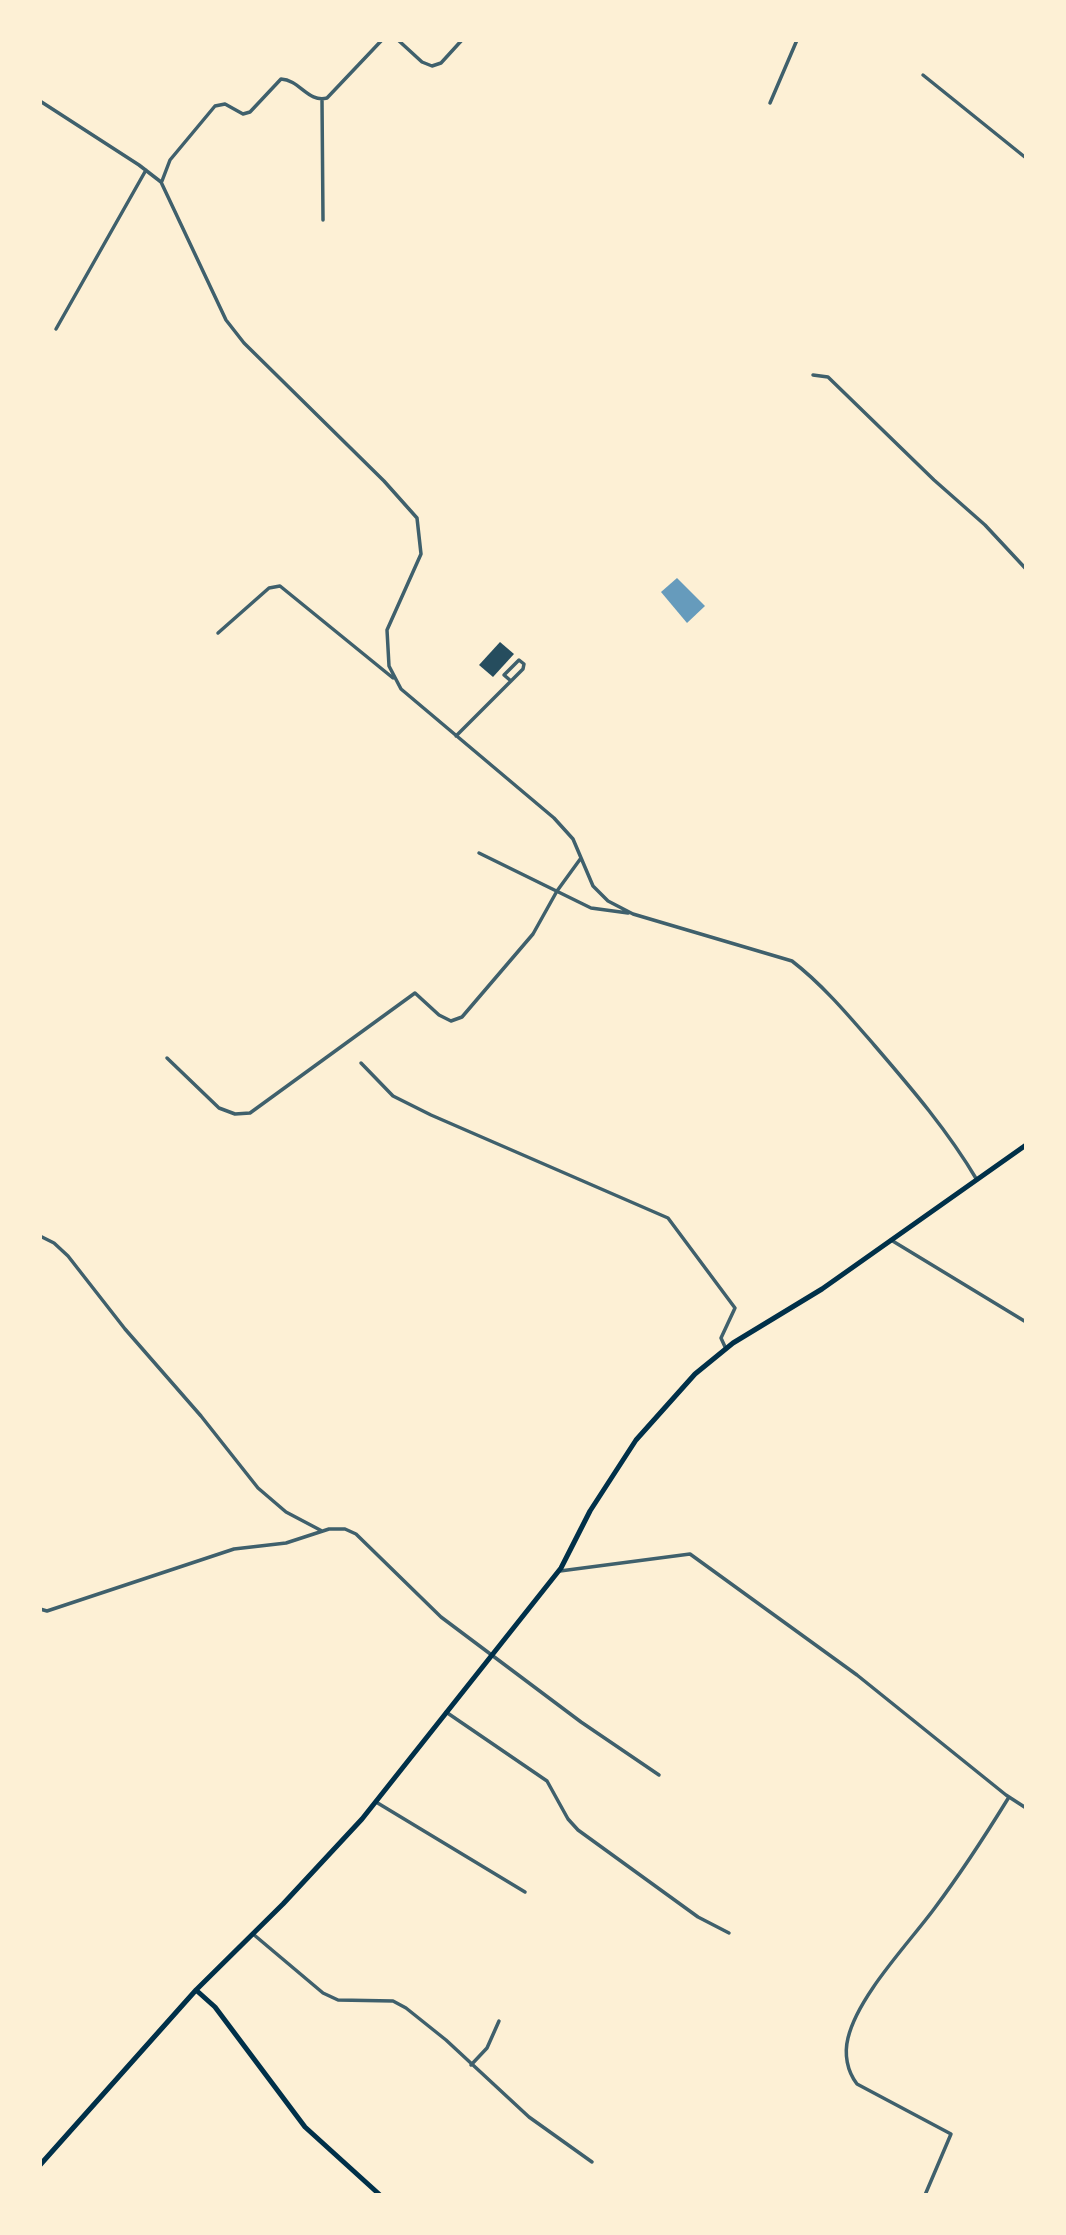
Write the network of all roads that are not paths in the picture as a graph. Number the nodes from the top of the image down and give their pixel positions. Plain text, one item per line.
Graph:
1 (382, 40) edge
2 (398, 40) edge
3 (462, 40) edge
4 (797, 40) edge
5 (923, 75) dead end
6 (322, 100) junction
7 (40, 101) edge
8 (770, 103) dead end
9 (1026, 158) edge
10 (146, 170) junction
11 (161, 182) junction
12 (323, 220) dead end
13 (56, 329) dead end
14 (813, 375) dead end
15 (1026, 569) edge
16 (218, 633) dead end
17 (396, 681) junction
18 (511, 681) junction
19 (456, 736) junction
20 (480, 853) dead end
21 (581, 858) junction
22 (557, 891) junction
23 (633, 914) junction
24 (167, 1058) dead end
25 (361, 1063) dead end
26 (1026, 1145) edge
27 (977, 1180) junction
28 (40, 1236) edge
29 (891, 1240) junction
30 (1026, 1322) edge
31 (726, 1349) junction
32 (322, 1531) junction
33 (558, 1571) junction
34 (40, 1609) edge
35 (492, 1653) junction
36 (446, 1712) junction
37 (659, 1775) dead end
38 (1009, 1797) junction
39 (376, 1802) junction
40 (1026, 1808) edge
41 (525, 1892) dead end
42 (729, 1933) dead end
43 (253, 1934) junction
44 (196, 1990) junction
45 (499, 2021) dead end
46 (471, 2066) junction
47 (592, 2162) dead end
48 (40, 2165) edge
49 (380, 2195) edge
50 (925, 2195) edge

1 - 6 street
2 - 3 street
4 - 8 street
5 - 9 street
6 - 11 street
6 - 12 street
7 - 10 street
10 - 11 street
10 - 13 street
11 - 17 street
14 - 15 street
16 - 17 street
17 - 19 street
18 - 18 street
18 - 19 street
19 - 21 street
20 - 22 street
21 - 22 street
21 - 23 street
22 - 23 street
22 - 24 street
23 - 27 street
25 - 31 street
26 - 27 main road
27 - 29 main road
28 - 32 street
29 - 30 street
29 - 31 main road
31 - 33 main road
32 - 34 street
32 - 35 street
33 - 35 main road
33 - 38 street
35 - 36 main road
35 - 37 street
36 - 39 main road
36 - 42 street
38 - 40 street
38 - 50 street
39 - 41 street
39 - 43 main road
43 - 44 main road
43 - 46 street
44 - 48 main road
44 - 49 main road
45 - 46 street
46 - 47 street

